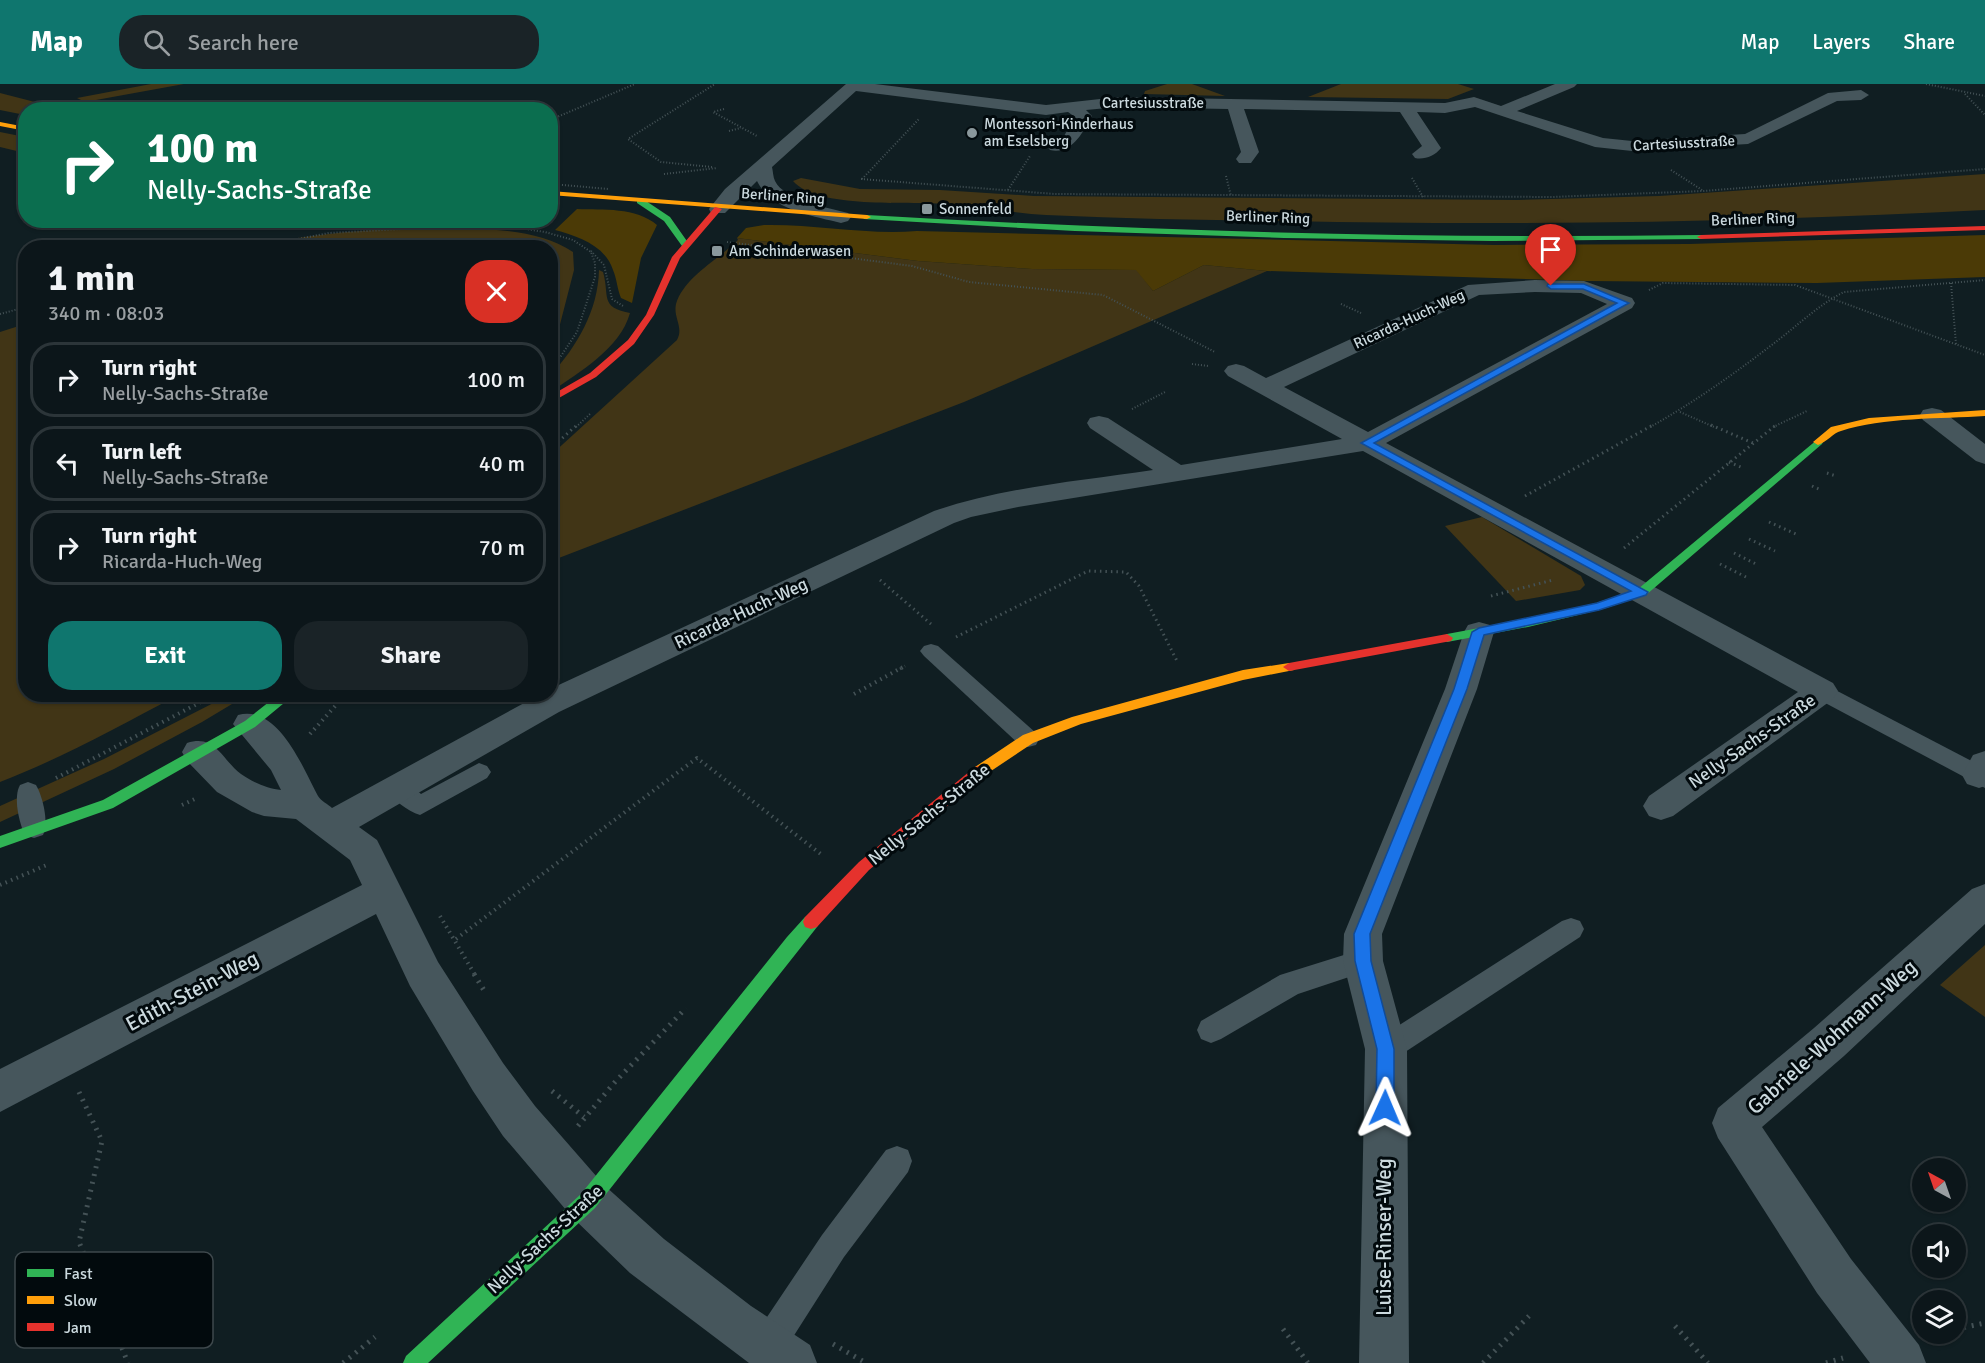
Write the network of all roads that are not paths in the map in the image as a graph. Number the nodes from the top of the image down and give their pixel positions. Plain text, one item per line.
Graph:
1 (1569, 84) edge
2 (854, 85) edge
3 (1138, 87) dead end
4 (1306, 90) dead end
5 (1861, 95) dead end
6 (1118, 102) junction
7 (1234, 104) junction
8 (1296, 105) junction
9 (1405, 107) junction
10 (1072, 108) junction
11 (1502, 111) junction
12 (0, 124) edge
13 (18, 127) edge
14 (1056, 146) road end
15 (1421, 154) dead end
16 (1245, 159) dead end
17 (763, 165) junction
18 (558, 194) edge
19 (640, 201) junction
20 (718, 209) junction
21 (841, 217) junction
22 (1985, 228) edge
23 (685, 244) junction
24 (1236, 371) road end
25 (1266, 387) junction
26 (558, 403) edge
27 (1985, 413) edge
28 (1932, 415) junction
29 (1099, 423) dead end
30 (1367, 443) junction
31 (1985, 456) edge
32 (1177, 474) junction
33 (1642, 592) junction
34 (1479, 632) junction
35 (931, 651) road end
36 (1822, 691) junction
37 (558, 699) edge
38 (279, 702) edge
39 (552, 702) edge
40 (250, 724) junction
41 (1028, 739) junction
42 (199, 752) junction
43 (146, 767) dead end
44 (479, 772) dead end
45 (1983, 773) edge
46 (398, 788) junction
47 (28, 791) road end
48 (73, 802) dead end
49 (1660, 806) dead end
50 (318, 815) junction
51 (34, 828) junction
52 (0, 842) edge
53 (384, 892) junction
54 (1985, 900) edge
55 (1571, 929) dead end
56 (1363, 961) junction
57 (1211, 1030) dead end
58 (1386, 1049) junction
59 (0, 1091) edge
60 (897, 1161) dead end
61 (588, 1202) junction
62 (780, 1355) edge
63 (413, 1363) edge
64 (1384, 1363) edge
65 (1901, 1363) edge

1 - 11 street
2 - 10 street, Cartesiusstraße
2 - 17 street
3 - 6 street
4 - 8 street
5 - 11 street, Cartesiusstraße
6 - 7 street, Cartesiusstraße
6 - 10 street, Cartesiusstraße
7 - 8 street, Cartesiusstraße
7 - 16 street
8 - 9 street, Cartesiusstraße
9 - 11 street, Cartesiusstraße
9 - 15 street
10 - 14 street, Cartesiusstraße
12 - 13 street
17 - 20 street
17 - 21 street
18 - 19 street, Berliner Ring
19 - 20 street, Berliner Ring
19 - 23 street
20 - 21 street, Berliner Ring
20 - 23 street
21 - 22 street, Berliner Ring
23 - 26 street
24 - 25 street
25 - 30 street
25 - 30 street, Ricarda-Huch-Weg
27 - 28 street, Nelly-Sachs-Straße
28 - 31 street
28 - 33 street, Nelly-Sachs-Straße
29 - 32 street
30 - 32 street, Ricarda-Huch-Weg
30 - 33 street, Nelly-Sachs-Straße
32 - 37 street, Ricarda-Huch-Weg
33 - 34 street, Nelly-Sachs-Straße
33 - 36 street, Nelly-Sachs-Straße
34 - 41 street, Nelly-Sachs-Straße
34 - 56 street, Luise-Rinser-Weg
35 - 41 lane
36 - 45 lane
36 - 49 street, Nelly-Sachs-Straße
38 - 40 street
39 - 46 street, Ricarda-Huch-Weg
40 - 42 street
40 - 50 street
41 - 61 street, Nelly-Sachs-Straße
42 - 43 street
42 - 50 street
42 - 51 street
44 - 46 lane
46 - 50 street, Ricarda-Huch-Weg
47 - 51 lane
48 - 51 street
50 - 53 street
51 - 52 street
53 - 59 street, Edith-Stein-Weg
53 - 61 street
54 - 65 street, Gabriele-Wohmann-Weg
55 - 58 lane
56 - 57 lane
56 - 58 street, Luise-Rinser-Weg
58 - 64 street, Luise-Rinser-Weg
60 - 62 lane
61 - 62 street
61 - 63 street, Nelly-Sachs-Straße

